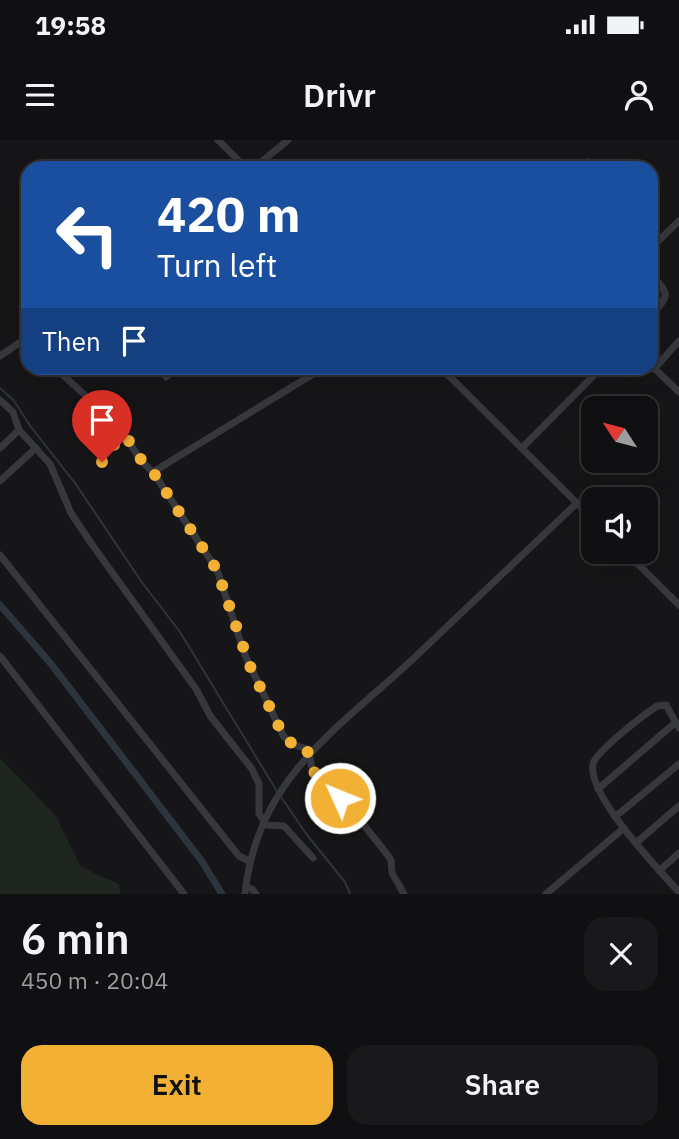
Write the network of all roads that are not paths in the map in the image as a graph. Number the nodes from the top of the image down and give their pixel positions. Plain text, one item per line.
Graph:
1 (218, 140) edge
2 (288, 140) edge
3 (239, 161) edge
4 (262, 161) edge
5 (679, 221) edge
6 (658, 241) edge
7 (658, 282) edge
8 (658, 308) edge
9 (679, 341) edge
10 (21, 342) edge
11 (0, 356) edge
12 (658, 362) edge
13 (658, 372) edge
14 (63, 375) edge
15 (312, 375) edge
16 (448, 375) edge
17 (594, 375) edge
18 (679, 392) edge
19 (0, 400) edge
20 (19, 430) junction
21 (125, 435) junction
22 (0, 447) edge
23 (36, 448) junction
24 (522, 448) junction
25 (102, 462) dead end
26 (153, 472) junction
27 (0, 481) edge
28 (577, 503) junction
29 (581, 507) edge
30 (0, 555) edge
31 (638, 564) edge
32 (679, 605) edge
33 (0, 656) edge
34 (677, 725) edge
35 (309, 752) junction
36 (679, 764) edge
37 (598, 789) junction
38 (679, 806) edge
39 (615, 817) junction
40 (263, 821) junction
41 (624, 828) junction
42 (636, 842) junction
43 (679, 853) edge
44 (313, 858) dead end
45 (249, 861) junction
46 (659, 871) junction
47 (245, 891) edge
48 (679, 892) edge
49 (184, 894) edge
50 (256, 894) edge
51 (404, 894) edge
52 (546, 894) edge

1 - 3 street
2 - 4 street
5 - 6 street
7 - 8 street
9 - 12 street
10 - 11 street
13 - 18 street
14 - 21 street
15 - 26 street
16 - 24 street
17 - 24 street
19 - 20 street
20 - 22 street
20 - 23 street
21 - 25 street
21 - 26 street
23 - 27 street
23 - 40 street
24 - 28 street
26 - 35 street
28 - 29 street
28 - 35 street
30 - 45 street
31 - 32 street
33 - 49 street
34 - 37 street
34 - 37 street
35 - 40 street
35 - 51 street
36 - 39 street
37 - 39 street
38 - 42 street
39 - 41 street
40 - 44 street
40 - 45 street
41 - 42 street
41 - 52 street
42 - 46 street
43 - 46 street
45 - 47 street
46 - 48 street
47 - 50 street

